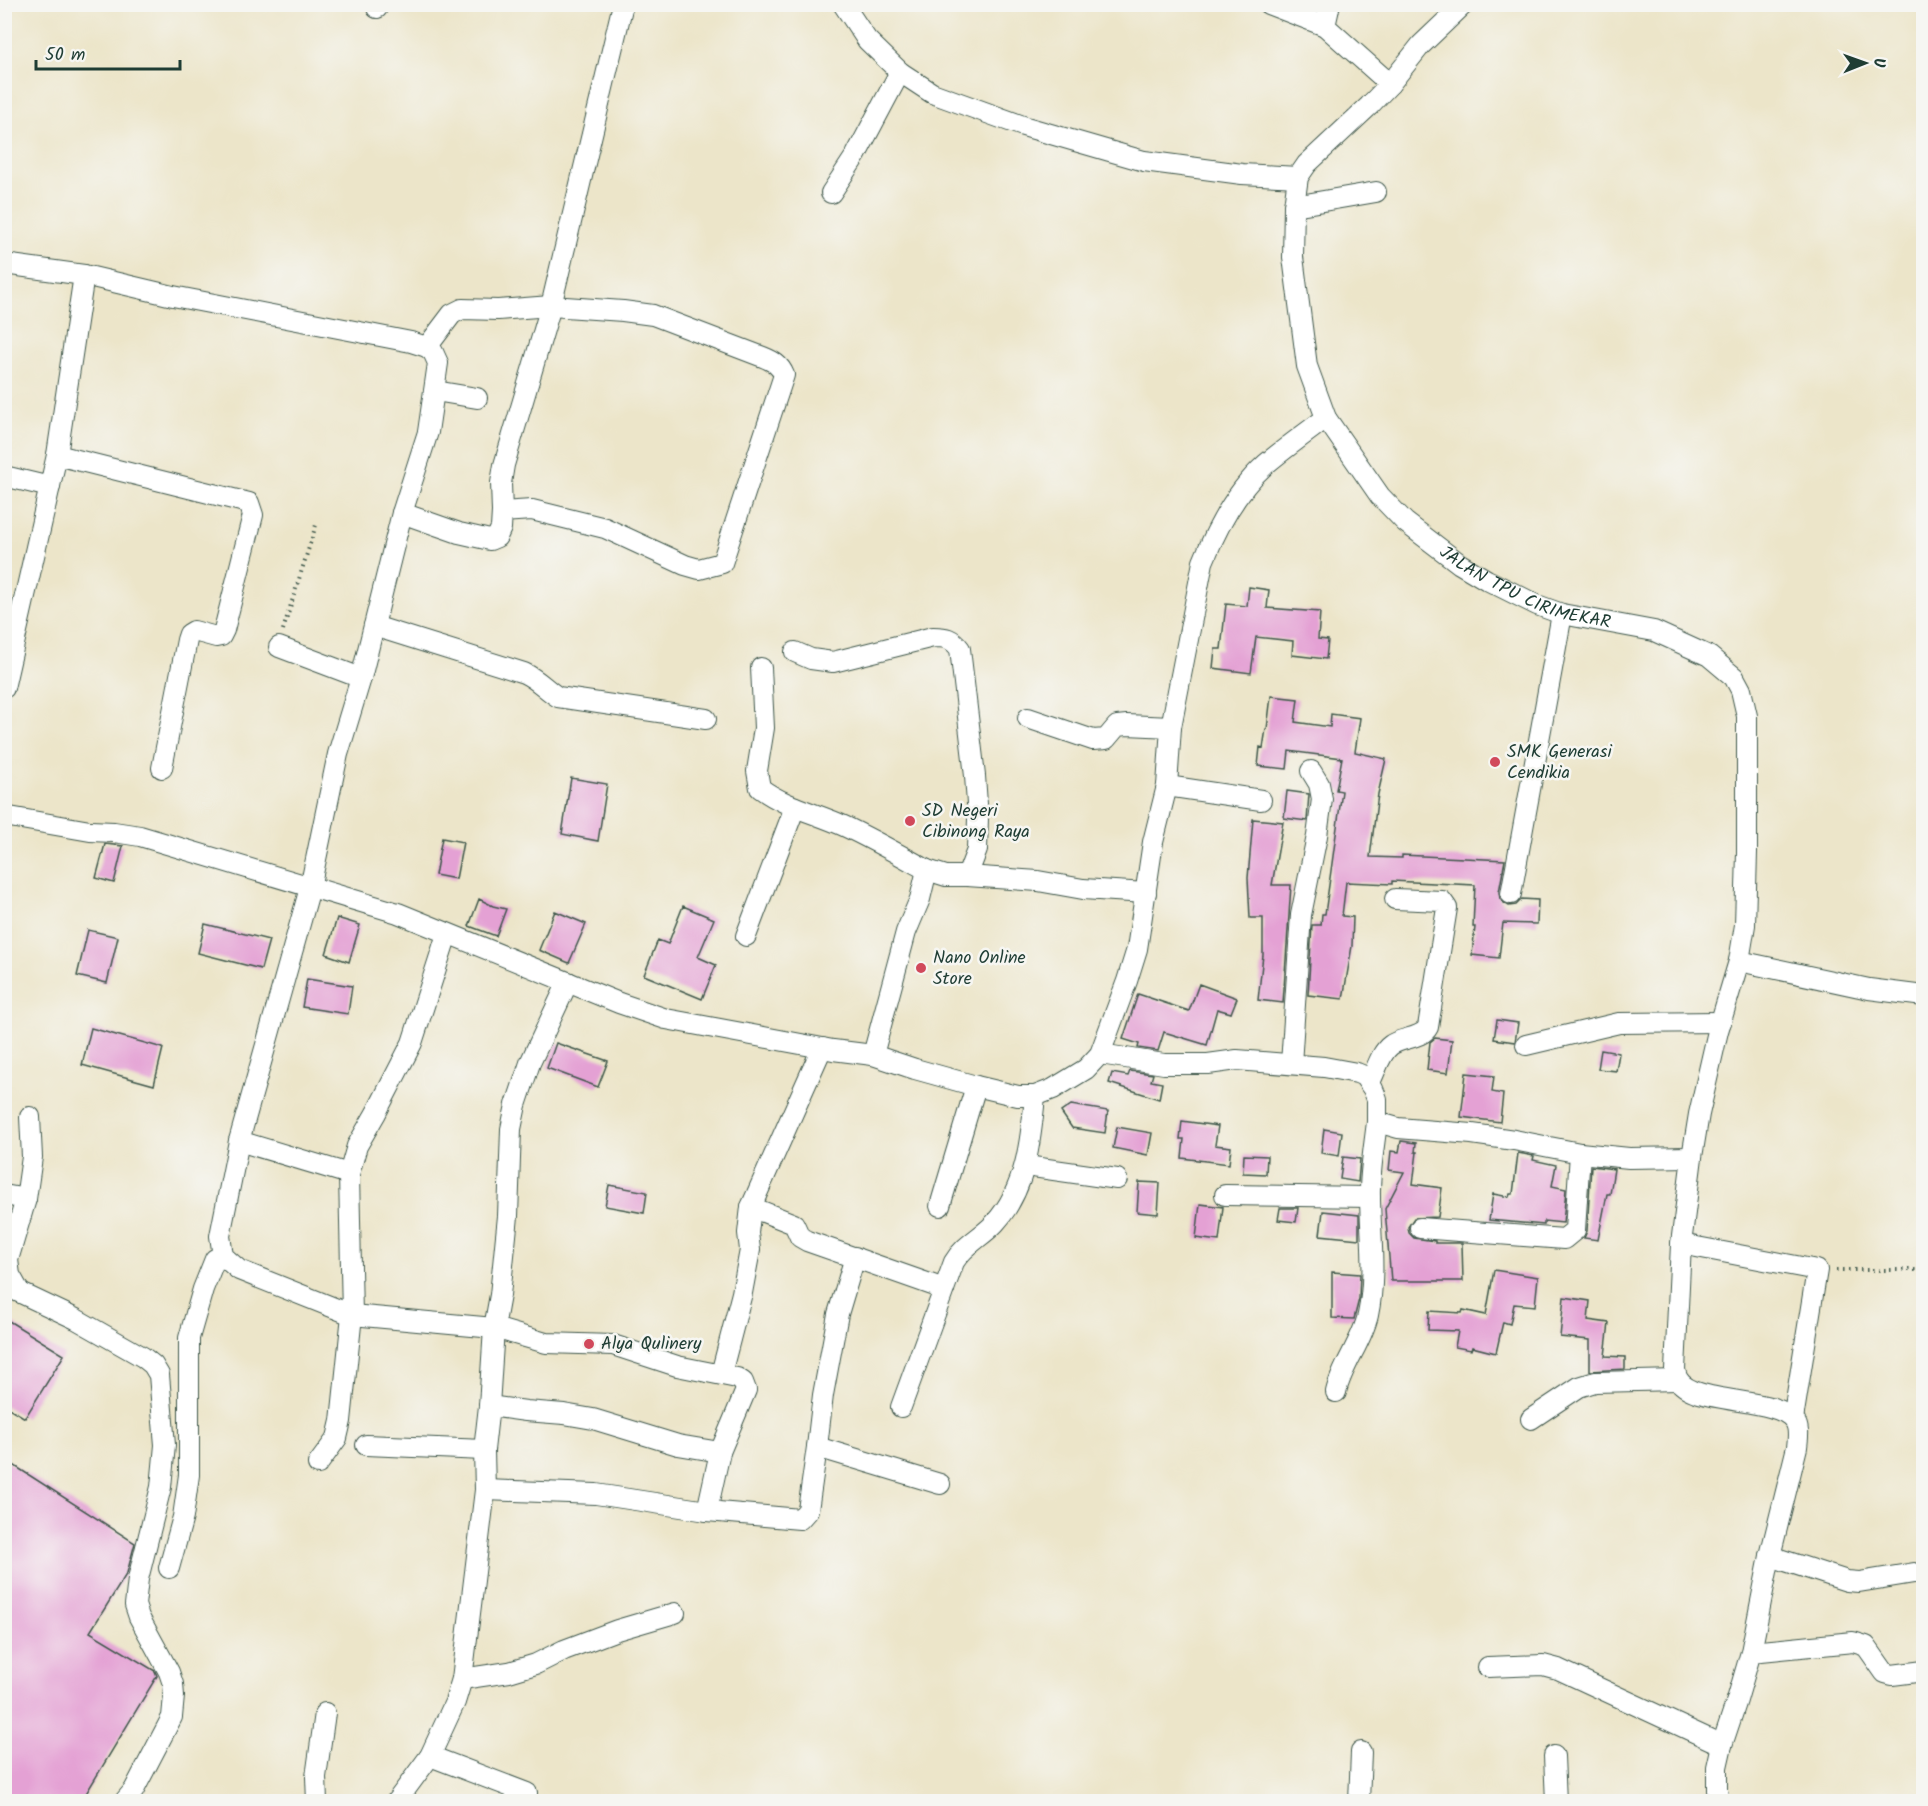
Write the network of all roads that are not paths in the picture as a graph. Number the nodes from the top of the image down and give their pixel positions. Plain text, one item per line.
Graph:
1 (623, 4) edge
2 (843, 4) edge
3 (1268, 4) edge
4 (1330, 4) edge
5 (1464, 4) edge
6 (1325, 26) junction
7 (900, 72) junction
8 (1390, 84) junction
9 (1308, 165) junction
10 (1376, 192) dead end
11 (831, 193) dead end
12 (1294, 206) junction
13 (4, 264) edge
14 (84, 274) junction
15 (551, 306) junction
16 (428, 347) junction
17 (435, 391) junction
18 (477, 398) dead end
19 (1326, 418) junction
20 (57, 455) junction
21 (4, 476) edge
22 (50, 487) junction
23 (502, 512) junction
24 (402, 513) junction
25 (1562, 614) junction
26 (374, 626) junction
27 (279, 647) road end
28 (795, 652) dead end
29 (761, 668) dead end
30 (361, 678) junction
31 (4, 688) edge
32 (1028, 718) dead end
33 (706, 719) dead end
34 (1171, 727) junction
35 (162, 768) dead end
36 (1311, 771) dead end
37 (1167, 786) junction
38 (1261, 800) dead end
39 (795, 807) junction
40 (4, 816) edge
41 (927, 870) junction
42 (968, 876) junction
43 (310, 888) junction
44 (1146, 893) junction
45 (1511, 894) dead end
46 (1395, 899) dead end
47 (447, 934) junction
48 (746, 936) dead end
49 (1739, 961) junction
50 (568, 982) junction
51 (1923, 996) edge
52 (1721, 1022) junction
53 (1526, 1046) dead end
54 (822, 1048) junction
55 (1100, 1054) junction
56 (873, 1055) junction
57 (1291, 1064) junction
58 (1370, 1082) junction
59 (976, 1086) junction
60 (1035, 1096) junction
61 (30, 1117) dead end
62 (1377, 1122) junction
63 (239, 1141) junction
64 (1580, 1153) junction
65 (1692, 1157) junction
66 (1026, 1166) junction
67 (349, 1174) junction
68 (1117, 1179) dead end
69 (4, 1195) edge
70 (1225, 1195) dead end
71 (1370, 1197) junction
72 (26, 1199) junction
73 (940, 1206) dead end
74 (751, 1207) junction
75 (1420, 1228) dead end
76 (1681, 1244) junction
77 (223, 1256) junction
78 (855, 1257) junction
79 (12, 1288) edge
80 (944, 1289) junction
81 (352, 1315) junction
82 (494, 1328) junction
83 (721, 1374) junction
84 (1678, 1380) junction
85 (1336, 1392) dead end
86 (489, 1406) junction
87 (901, 1407) dead end
88 (1531, 1419) dead end
89 (1793, 1419) junction
90 (366, 1444) dead end
91 (817, 1447) junction
92 (484, 1450) junction
93 (720, 1452) junction
94 (318, 1464) dead end
95 (940, 1484) dead end
96 (486, 1490) junction
97 (707, 1511) junction
98 (1770, 1556) junction
99 (169, 1568) dead end
100 (1914, 1573) dead end
101 (675, 1613) dead end
102 (1751, 1652) junction
103 (1488, 1667) dead end
104 (1923, 1671) edge
105 (462, 1679) junction
106 (325, 1713) dead end
107 (1722, 1744) junction
108 (1362, 1752) dead end
109 (430, 1756) junction
110 (1554, 1756) dead end
111 (527, 1793) dead end
112 (124, 1802) edge
113 (317, 1802) edge
114 (396, 1802) edge
115 (1359, 1802) edge
116 (1556, 1802) edge
117 (1719, 1802) edge

1 - 15 street
2 - 7 street
3 - 6 street
4 - 6 street
5 - 8 street
6 - 8 street
7 - 9 street
7 - 11 street
8 - 9 street
9 - 12 street, JALAN TPU CIRIMEKAR
10 - 12 street
12 - 19 street, JALAN TPU CIRIMEKAR
13 - 14 street
14 - 16 street
14 - 20 street
15 - 16 street
15 - 23 street
15 - 23 street
16 - 17 street
17 - 18 street
17 - 24 street
19 - 25 street, JALAN TPU CIRIMEKAR
19 - 34 street
20 - 22 street
20 - 35 street
21 - 22 street
22 - 31 street
23 - 24 street
24 - 26 street
25 - 45 street
25 - 49 street, JALAN TPU CIRIMEKAR
26 - 30 street
26 - 33 street
27 - 30 street
28 - 42 street
29 - 39 street
30 - 43 street
32 - 34 street
34 - 37 street
36 - 57 street
37 - 38 street
37 - 44 street
39 - 41 street
39 - 48 street
40 - 43 street
41 - 42 street
41 - 56 street
42 - 44 street
43 - 47 street
43 - 63 street
44 - 55 street
46 - 58 street
47 - 50 street
47 - 67 street
49 - 51 street
49 - 52 street, JALAN TPU CIRIMEKAR
50 - 54 street
50 - 82 street
52 - 53 street
52 - 65 street, JALAN TPU CIRIMEKAR
54 - 56 street
54 - 74 street
55 - 57 street
55 - 60 street
56 - 59 street
57 - 58 street
58 - 62 street
59 - 60 street
59 - 73 street
60 - 66 street
61 - 72 street
62 - 64 street
62 - 71 street
63 - 67 street
63 - 77 street
64 - 65 street
64 - 75 street
65 - 76 street, JALAN TPU CIRIMEKAR
66 - 68 street
66 - 80 street
67 - 81 street
69 - 72 street
70 - 71 street
71 - 85 street
72 - 79 street
74 - 78 street
74 - 83 street
76 - 84 street, JALAN TPU CIRIMEKAR
76 - 89 street
77 - 81 street
77 - 99 street
78 - 80 street
78 - 91 street
79 - 112 street
80 - 87 street
81 - 82 street
81 - 94 street
82 - 83 street
82 - 86 street
83 - 93 street
84 - 88 street
84 - 89 street
86 - 92 street
86 - 93 street
89 - 98 street
90 - 92 street
91 - 95 street
91 - 97 street
92 - 96 street
93 - 97 street
96 - 97 street
96 - 105 street
98 - 100 street
98 - 102 street
101 - 105 street
102 - 104 street
102 - 107 street
103 - 107 street
105 - 109 street
106 - 113 street
107 - 117 street
108 - 115 street
109 - 111 street
109 - 114 street
110 - 116 street

